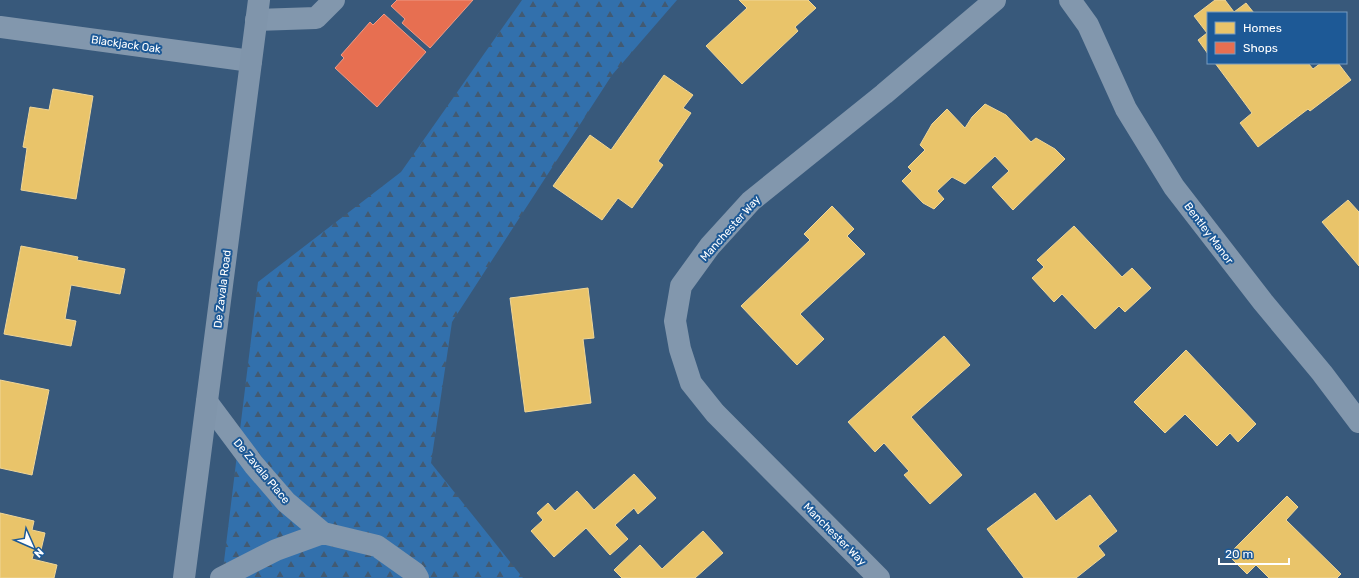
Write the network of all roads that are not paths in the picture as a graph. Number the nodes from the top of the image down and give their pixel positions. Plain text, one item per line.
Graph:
1 (334, 0) edge
2 (995, 0) edge
3 (1070, 0) edge
4 (1088, 0) edge
5 (258, 10) edge
6 (1088, 25) junction
7 (0, 27) edge
8 (251, 61) junction
9 (207, 402) junction
10 (1359, 422) edge
11 (323, 533) junction
12 (184, 578) edge
13 (221, 578) edge
14 (418, 578) edge
15 (879, 578) edge

1 - 5 street
2 - 15 street, Manchester Way
3 - 6 street, Bentley Manor
4 - 6 street, Bentley Manor
5 - 8 main road, De Zavala Road
6 - 10 street, Bentley Manor
7 - 8 street, Blackjack Oak
8 - 9 main road, De Zavala Road
9 - 11 street, De Zavala Place
9 - 12 main road, De Zavala Road
11 - 13 street
11 - 14 street, De Zavala Place

